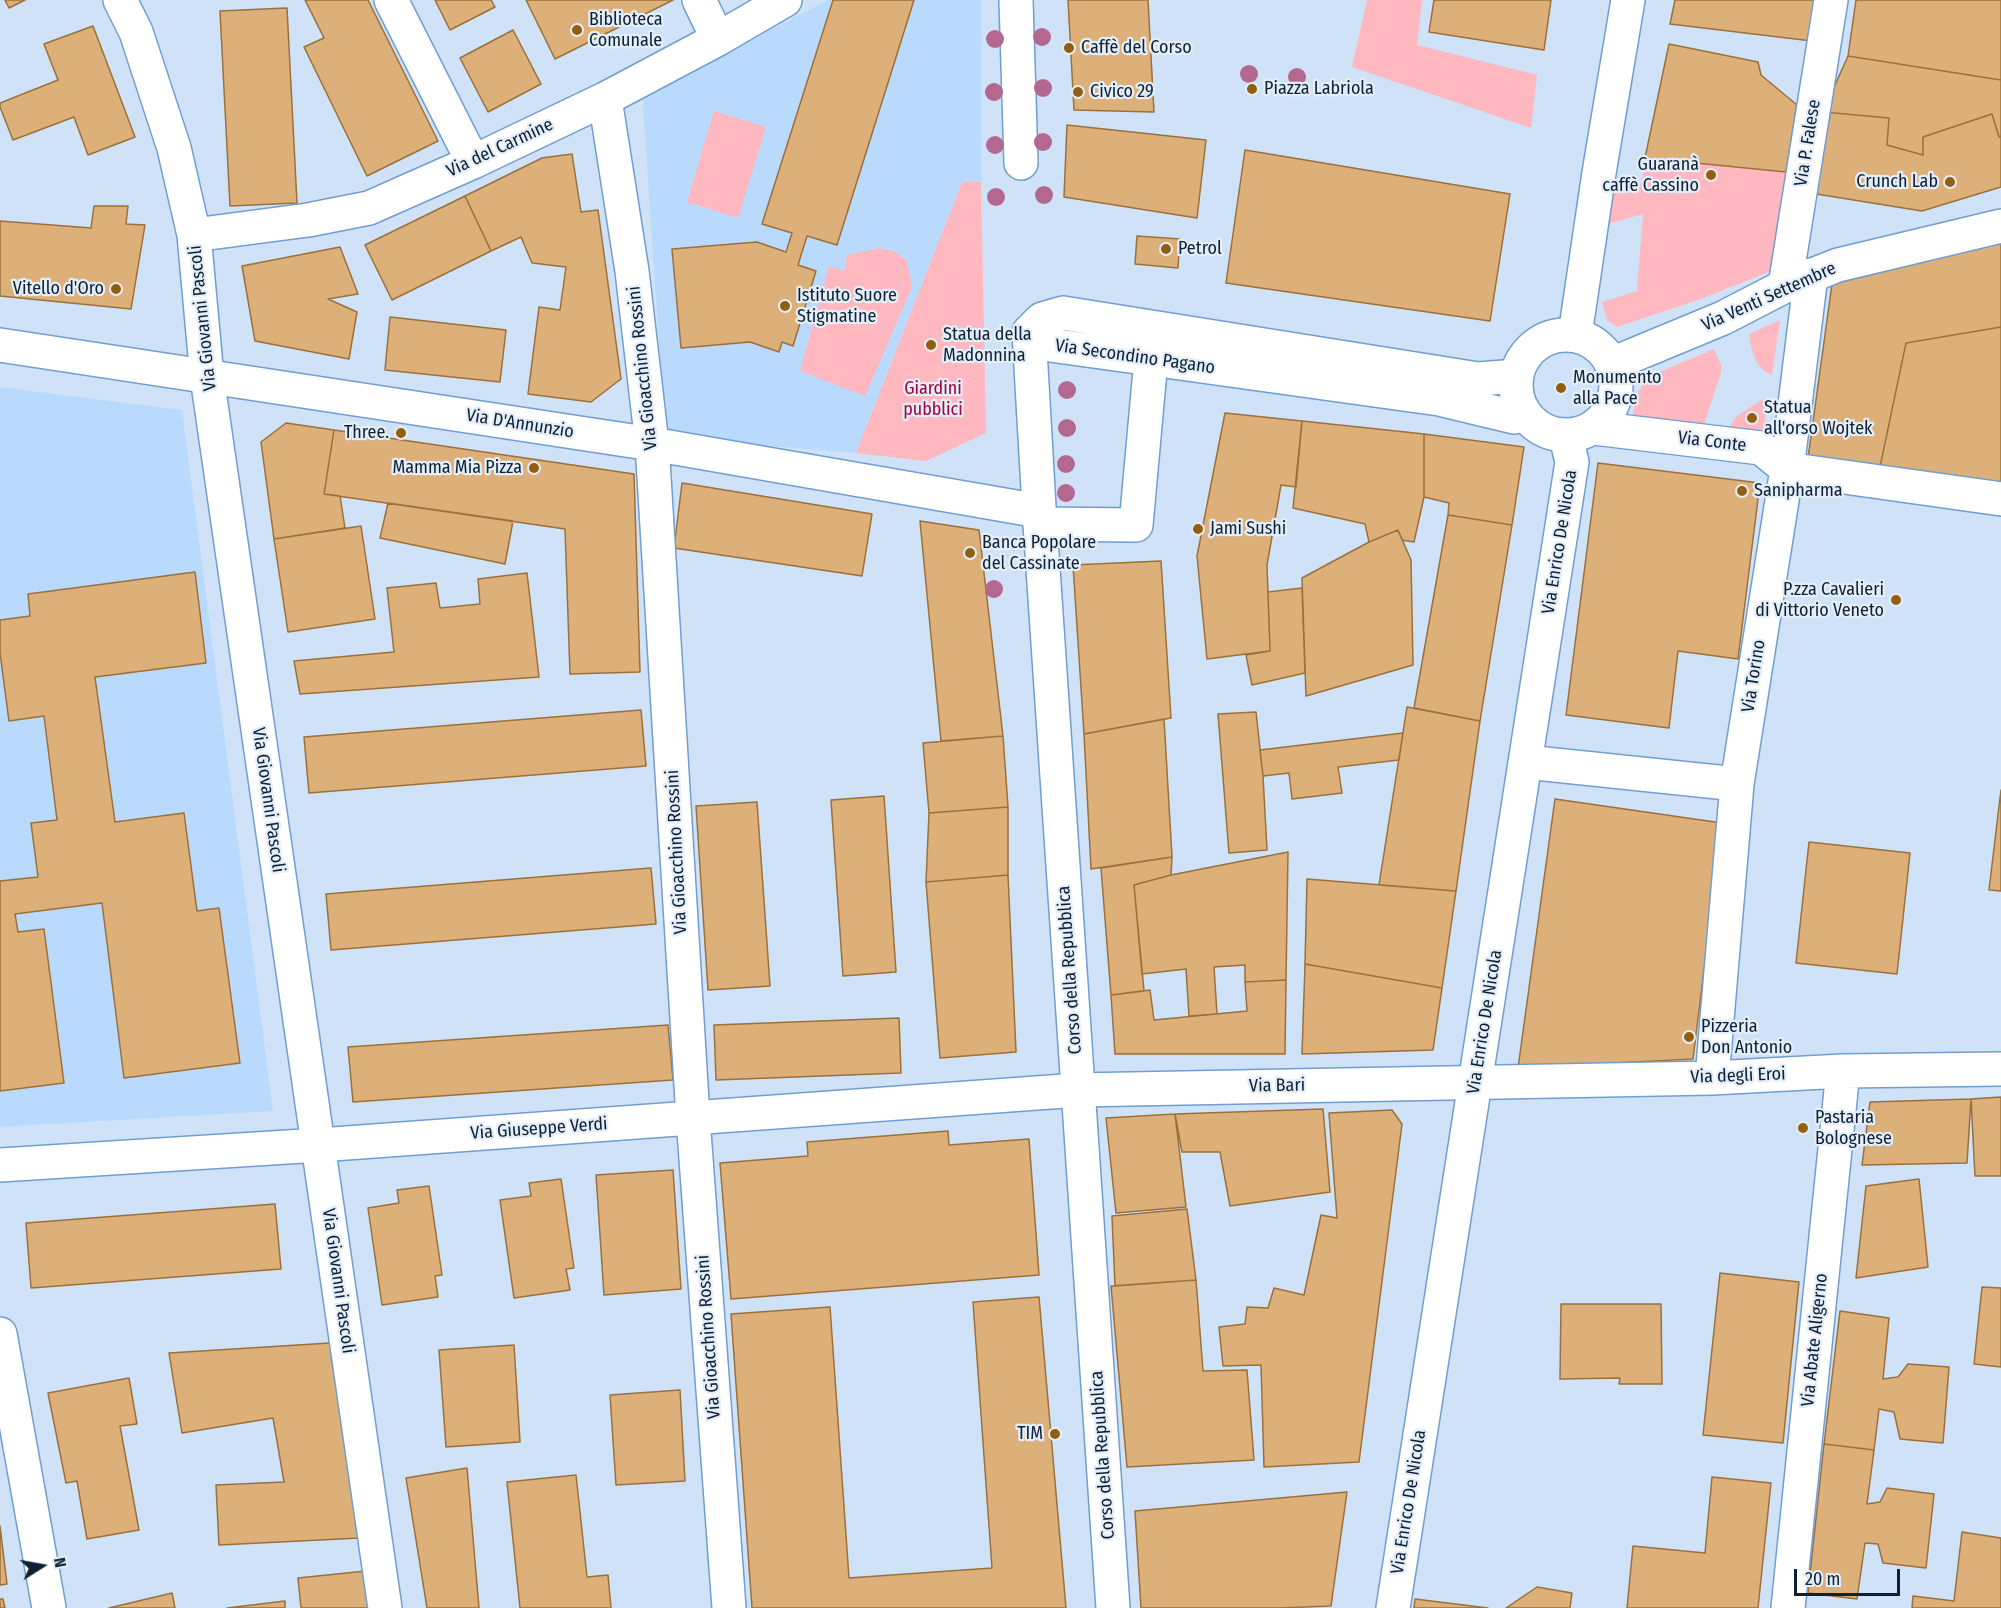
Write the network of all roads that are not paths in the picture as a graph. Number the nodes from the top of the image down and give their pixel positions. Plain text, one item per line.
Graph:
1 (120, 0) edge
2 (391, 0) edge
3 (699, 0) edge
4 (785, 0) edge
5 (1016, 0) edge
6 (1628, 0) edge
7 (1831, 0) edge
8 (718, 39) junction
9 (605, 99) junction
10 (473, 162) junction
11 (1021, 163) dead end
12 (2001, 226) edge
13 (194, 235) junction
14 (1798, 281) junction
15 (1029, 332) junction
16 (1575, 335) junction
17 (0, 345) edge
18 (1151, 359) junction
19 (1612, 364) junction
20 (1516, 376) junction
21 (207, 377) junction
22 (1521, 410) junction
23 (1580, 432) junction
24 (652, 444) junction
25 (1786, 469) junction
26 (2001, 499) edge
27 (1040, 518) junction
28 (1526, 762) junction
29 (1737, 784) junction
30 (2001, 1069) edge
31 (1843, 1071) junction
32 (1712, 1078) junction
33 (1476, 1081) junction
34 (1078, 1090) junction
35 (693, 1118) junction
36 (319, 1145) junction
37 (0, 1165) edge
38 (0, 1334) edge
39 (49, 1608) edge
40 (385, 1608) edge
41 (729, 1608) edge
42 (1113, 1608) edge
43 (1393, 1608) edge
44 (1788, 1608) edge

1 - 13 street, Via Giovanni Pascoli
2 - 10 street
3 - 8 street
4 - 8 street, Via del Carmine
5 - 11 street
6 - 16 street
7 - 14 street, Via P. Falese
8 - 9 street, Via del Carmine
9 - 10 street, Via del Carmine
9 - 24 street, Via Gioacchino Rossini
10 - 13 street, Via del Carmine
12 - 14 street, Via Venti Settembre
13 - 21 street, Via Giovanni Pascoli
14 - 19 street, Via Venti Settembre
14 - 25 street, Via Torino
15 - 18 street, Via Secondino Pagano
15 - 20 street, Via Secondino Pagano
15 - 27 street, Corso della Repubblica
16 - 19 street
16 - 20 street
17 - 21 street, Via D'Annunzio
18 - 22 street, Via Secondino Pagano
18 - 27 street, Via D'Annunzio
19 - 23 street
20 - 22 street
21 - 24 street, Via D'Annunzio
21 - 36 street, Via Giovanni Pascoli
22 - 23 street
23 - 25 street, Via Conte
23 - 28 street, Via Enrico De Nicola
24 - 27 street, Via D'Annunzio
24 - 35 street, Via Gioacchino Rossini
25 - 26 street
25 - 29 street, Via Torino
27 - 34 street, Corso della Repubblica
28 - 29 street
28 - 33 street, Via Enrico De Nicola
29 - 32 street, Via Torino
30 - 31 street, Via degli Eroi
31 - 32 street, Via degli Eroi
31 - 44 street, Via Abate Aligerno
32 - 33 street, Via degli Eroi
33 - 34 street, Via Bari
33 - 43 street, Via Enrico De Nicola
34 - 35 street, Via Giuseppe Verdi
34 - 42 street, Corso della Repubblica
35 - 36 street, Via Giuseppe Verdi
35 - 41 street, Via Gioacchino Rossini
36 - 37 street, Via Giuseppe Verdi
36 - 40 street, Via Giovanni Pascoli
38 - 39 street

